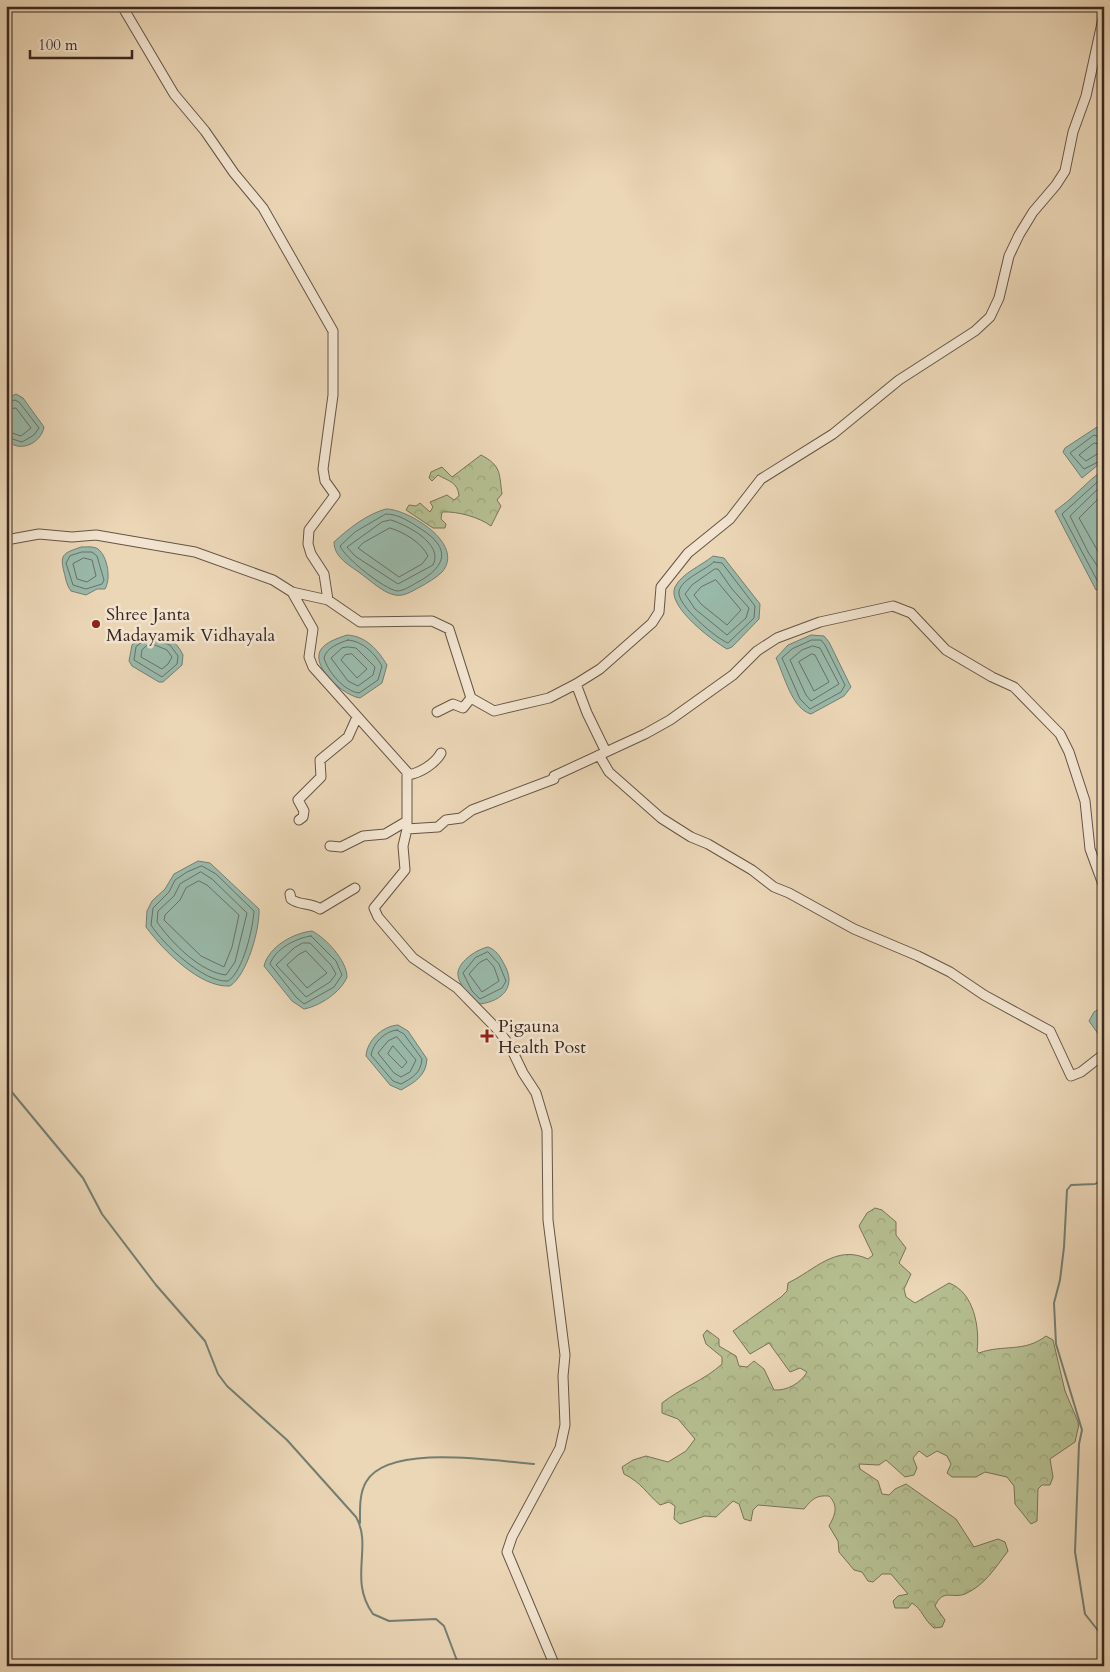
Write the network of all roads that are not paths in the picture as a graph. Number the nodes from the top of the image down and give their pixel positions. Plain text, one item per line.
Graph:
1 (122, 6) edge
2 (1104, 14) edge
3 (6, 540) edge
4 (292, 592) junction
5 (328, 600) junction
6 (576, 684) junction
7 (471, 698) junction
8 (436, 712) dead end
9 (357, 718) junction
10 (441, 752) dead end
11 (602, 753) junction
12 (408, 775) junction
13 (299, 820) dead end
14 (407, 825) junction
15 (330, 846) dead end
16 (1104, 887) edge
17 (355, 888) dead end
18 (290, 894) dead end
19 (1104, 1054) edge
20 (555, 1666) edge

1 - 5 street
2 - 6 street
3 - 4 street
4 - 5 street
4 - 9 street
5 - 7 street
6 - 7 street
6 - 11 street
7 - 8 street
9 - 12 street
9 - 13 street
10 - 12 street
11 - 14 street
11 - 16 street
11 - 19 street
12 - 14 street
14 - 15 street
14 - 20 street
17 - 18 street

